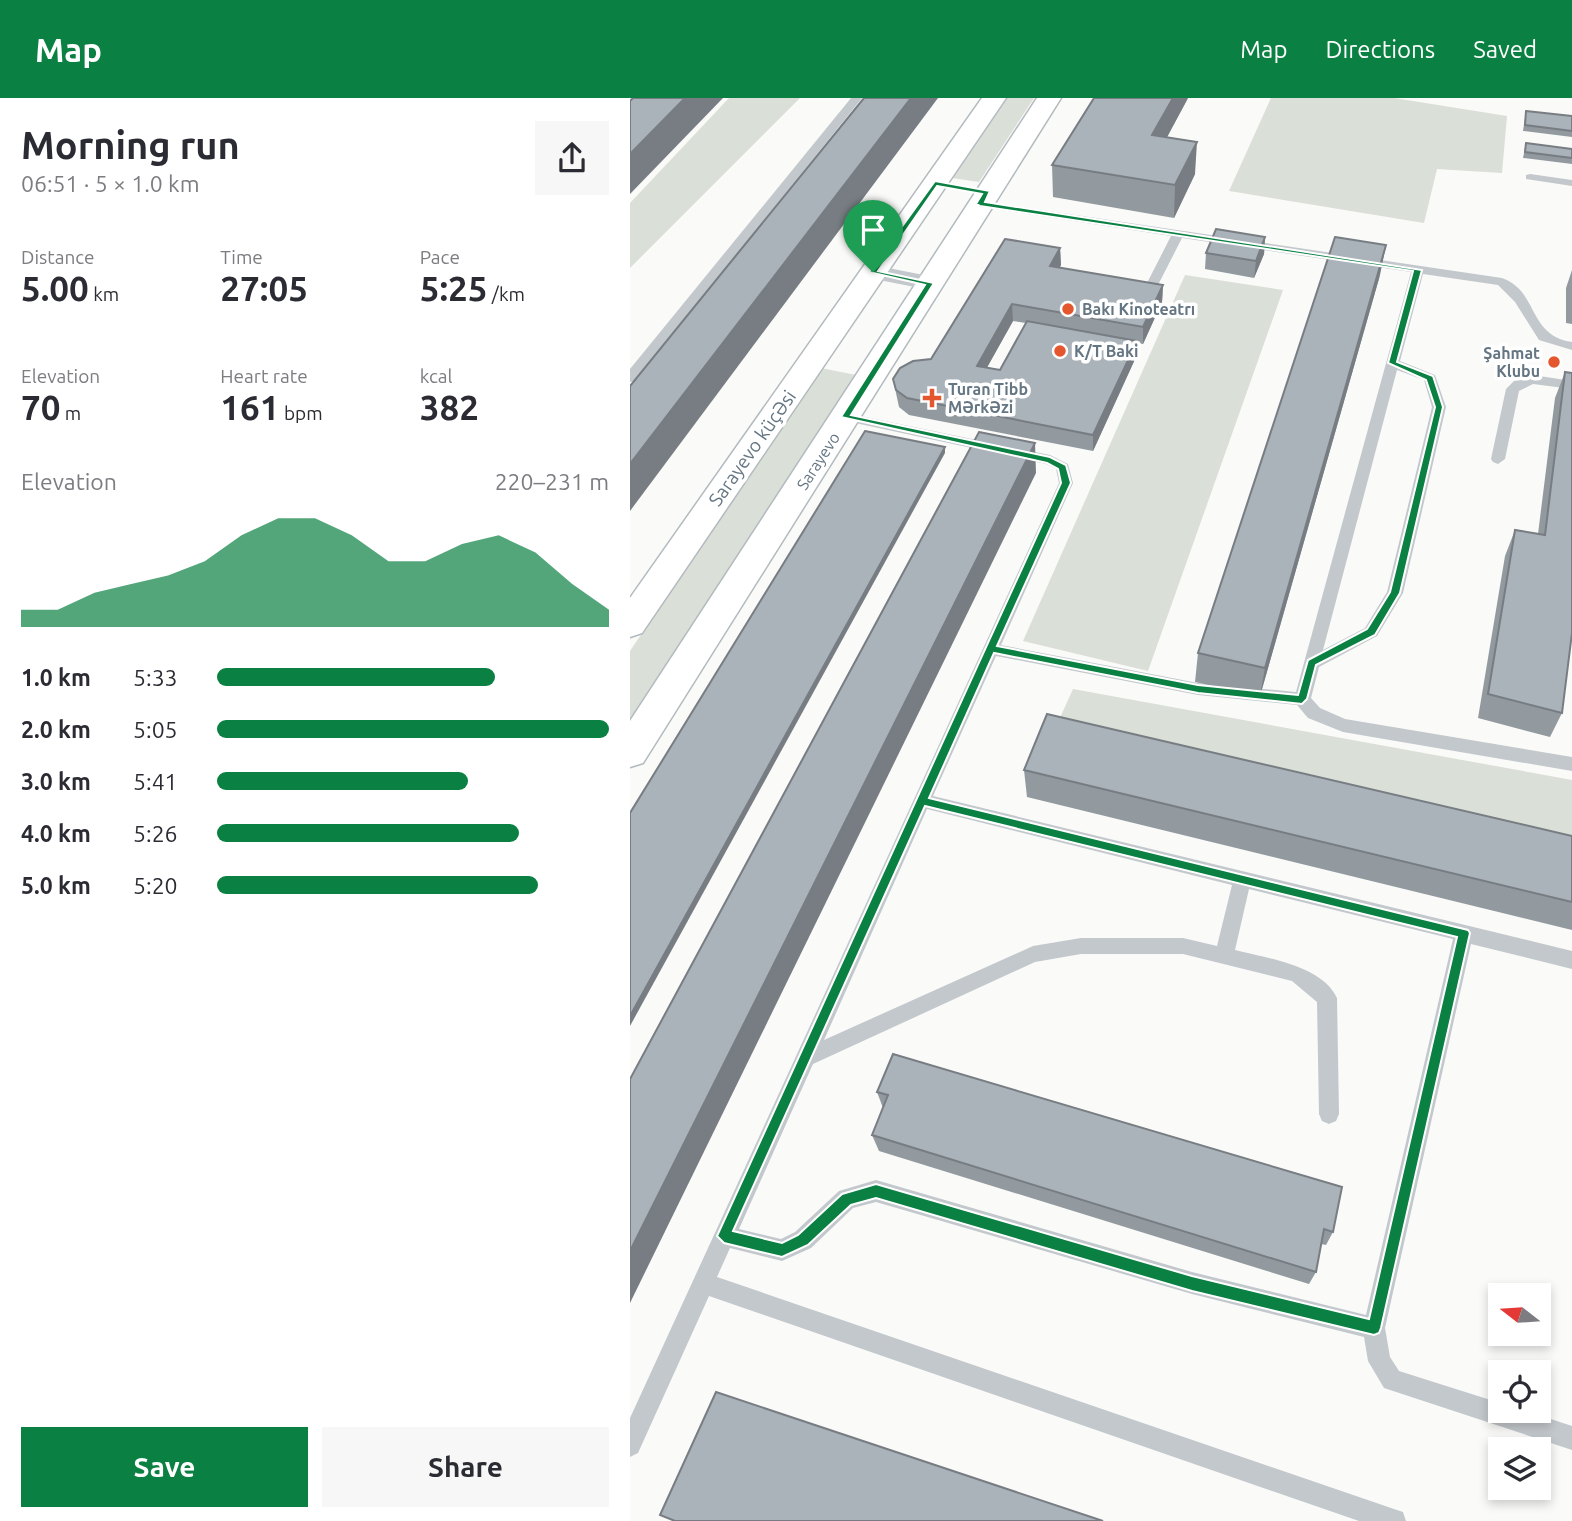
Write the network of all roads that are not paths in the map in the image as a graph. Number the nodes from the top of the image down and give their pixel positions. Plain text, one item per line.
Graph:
1 (857, 98) edge
2 (995, 98) edge
3 (1049, 98) edge
4 (1530, 177) dead end
5 (935, 183) junction
6 (1572, 183) edge
7 (984, 198) junction
8 (1178, 233) junction
9 (1418, 270) junction
10 (873, 272) junction
11 (930, 283) junction
12 (1151, 288) edge
13 (1572, 346) edge
14 (1393, 363) junction
15 (630, 378) edge
16 (1572, 385) edge
17 (846, 417) junction
18 (1498, 459) dead end
19 (630, 624) edge
20 (990, 649) junction
21 (1312, 663) junction
22 (1302, 699) junction
23 (630, 752) edge
24 (1572, 764) edge
25 (922, 801) junction
26 (1242, 879) junction
27 (1464, 933) junction
28 (1224, 956) junction
29 (1572, 960) edge
30 (805, 1058) junction
31 (1329, 1114) dead end
32 (724, 1236) junction
33 (702, 1283) junction
34 (1374, 1328) junction
35 (1572, 1438) edge
36 (630, 1445) edge
37 (1394, 1521) edge

1 - 15 lane
2 - 5 street
3 - 7 street, Sarayevo
4 - 6 lane
5 - 7 street
5 - 10 street
7 - 8 lane
7 - 11 street, Sarayevo
8 - 9 lane
8 - 12 lane
9 - 13 lane
9 - 14 lane
10 - 11 street
10 - 19 street, Sarayevo küçəsi
11 - 17 street, Sarayevo
14 - 21 lane
14 - 21 lane
16 - 18 lane
17 - 20 lane
17 - 23 street, Sarayevo
20 - 22 lane
20 - 25 lane
21 - 22 lane
22 - 24 lane
25 - 26 lane
25 - 30 lane
26 - 27 lane
26 - 28 lane
27 - 29 lane
27 - 34 lane
28 - 30 lane
28 - 31 lane
30 - 32 lane
32 - 33 lane
32 - 34 lane
33 - 36 lane
33 - 37 lane
34 - 35 lane

